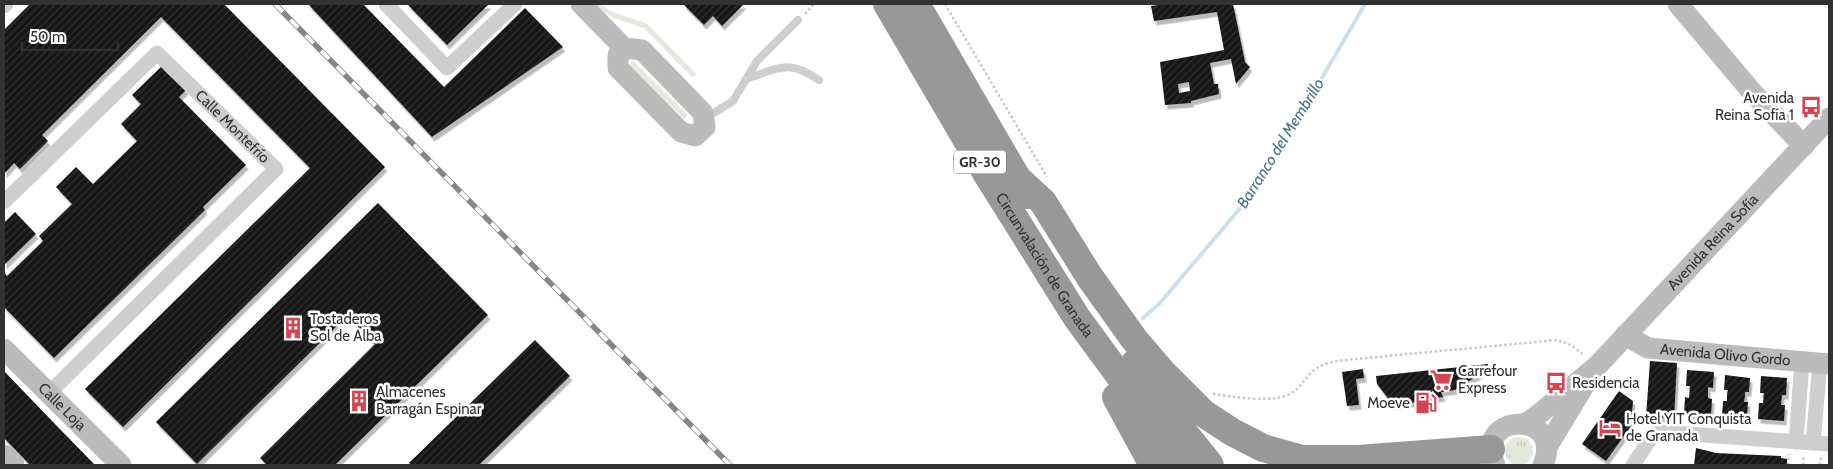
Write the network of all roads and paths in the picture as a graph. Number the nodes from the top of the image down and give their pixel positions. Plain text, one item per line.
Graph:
1 (386, 4) edge
2 (515, 4) edge
3 (567, 4) edge
4 (581, 4) edge
5 (814, 4) edge
6 (887, 4) edge
7 (916, 4) edge
8 (945, 4) edge
9 (1678, 4) edge
10 (798, 20) joint
11 (621, 51) junction
12 (746, 79) junction
13 (819, 80) dead end
14 (1829, 118) edge
15 (704, 119) junction
16 (1804, 146) junction
17 (1018, 179) junction
18 (1048, 179) dead end
19 (4, 202) edge
20 (1077, 318) junction
21 (1625, 335) junction
22 (4, 349) edge
23 (1817, 363) edge
24 (1598, 365) junction
25 (49, 393) junction
26 (1211, 393) dead end
27 (1525, 424) junction
28 (1796, 442) junction
29 (1813, 443) junction
30 (1829, 444) edge
31 (4, 455) edge
32 (1545, 456) edge
33 (1493, 457) edge
34 (1634, 464) edge
35 (14, 465) edge
36 (120, 465) edge
37 (1153, 465) edge
38 (1185, 465) edge
39 (1210, 465) edge

1 - 2 street
3 - 11 street
4 - 11 street
5 - 10 path
6 - 20 highway, Circunvalación de Granada / GR-30
7 - 17 highway, Circunvalación de Granada / GR-30
8 - 18 path
9 - 16 street
10 - 12 lane
11 - 15 street
11 - 15 street
12 - 13 lane
12 - 15 lane
14 - 16 street, Avenida Reina Sofía
16 - 21 street, Avenida Reina Sofía
17 - 33 highway
17 - 39 highway, Circunvalación de Granada / GR-30
19 - 25 street, Calle Montefrío
20 - 37 highway
20 - 38 highway, Circunvalación de Granada / GR-30
21 - 23 street, Avenida Olivo Gordo
21 - 24 street, Avenida Reina Sofía
22 - 25 street, Calle Loja
23 - 28 street
23 - 29 street
24 - 26 path
24 - 27 street, Avenida Reina Sofía
24 - 32 street, Avenida Reina Sofía
25 - 36 street, Calle Loja
27 - 32 street
27 - 33 street
28 - 29 street
28 - 34 street
29 - 30 street
31 - 35 street

